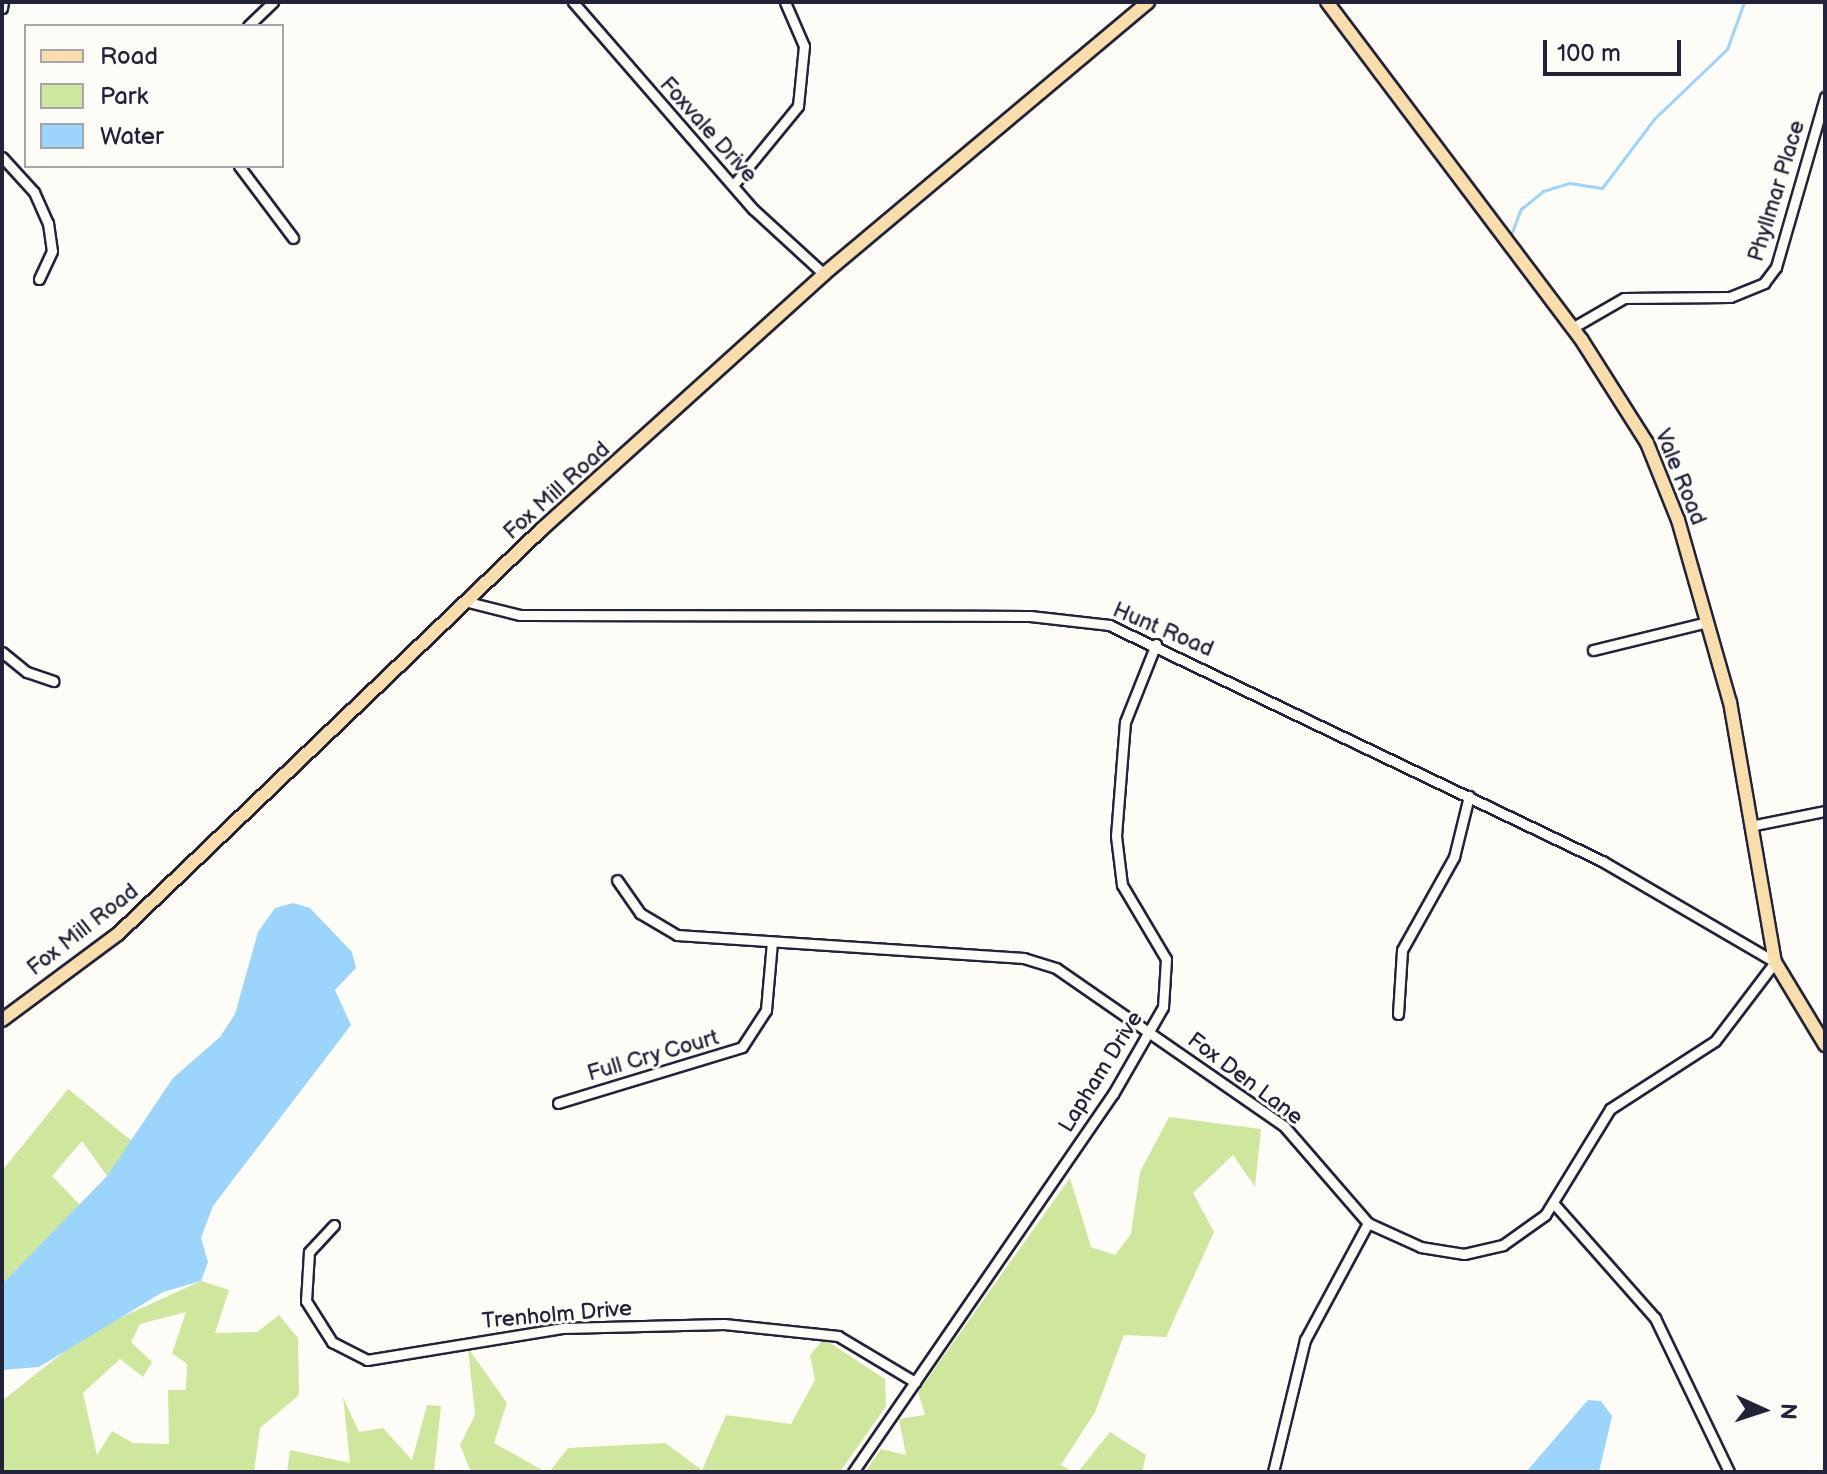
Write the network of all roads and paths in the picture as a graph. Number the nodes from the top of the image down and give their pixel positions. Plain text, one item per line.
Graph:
1 (3, 2) edge
2 (273, 2) edge
3 (573, 2) edge
4 (785, 2) edge
5 (1148, 2) edge
6 (1327, 2) edge
7 (2, 8) edge
8 (250, 24) edge
9 (1825, 97) edge
10 (2, 157) edge
11 (240, 168) edge
12 (735, 183) junction
13 (293, 238) dead end
14 (824, 274) junction
15 (39, 279) dead end
16 (1572, 328) junction
17 (468, 602) junction
18 (1708, 622) junction
19 (1156, 644) junction
20 (1593, 650) dead end
21 (2, 652) edge
22 (53, 681) dead end
23 (1469, 796) junction
24 (1825, 811) edge
25 (1755, 825) junction
26 (617, 880) dead end
27 (772, 942) junction
28 (1775, 962) junction
29 (1398, 1014) dead end
30 (2, 1020) edge
31 (1151, 1031) junction
32 (1825, 1045) edge
33 (558, 1103) dead end
34 (1555, 1205) junction
35 (1368, 1223) junction
36 (334, 1225) dead end
37 (915, 1382) junction
38 (853, 1472) edge
39 (1273, 1472) edge
40 (1729, 1472) edge

1 - 7 street
2 - 8 street
3 - 12 street, Foxvale Drive
4 - 12 street
5 - 14 main road, Fox Mill Road
6 - 16 main road, Vale Road
9 - 16 street, Phyllmar Place
10 - 15 street
11 - 13 street
12 - 14 street, Foxvale Drive
14 - 17 main road, Fox Mill Road
16 - 18 main road, Vale Road
17 - 19 street, Hunt Road
17 - 30 main road, Fox Mill Road
18 - 20 street
18 - 25 main road, Vale Road
19 - 23 street, Hunt Road
19 - 31 street, Lapham Drive
21 - 22 street
23 - 28 street, Hunt Road
23 - 29 street
24 - 25 street
25 - 28 main road, Vale Road
26 - 27 street, Fox Den Lane
27 - 31 street, Fox Den Lane
27 - 33 street, Full Cry Court
28 - 32 main road, Vale Road
28 - 34 street, Fox Den Lane
31 - 35 street, Fox Den Lane
31 - 37 street, Lapham Drive
34 - 35 street, Fox Den Lane
34 - 40 street
35 - 39 street
36 - 37 street, Trenholm Drive
37 - 38 street, Lapham Drive

